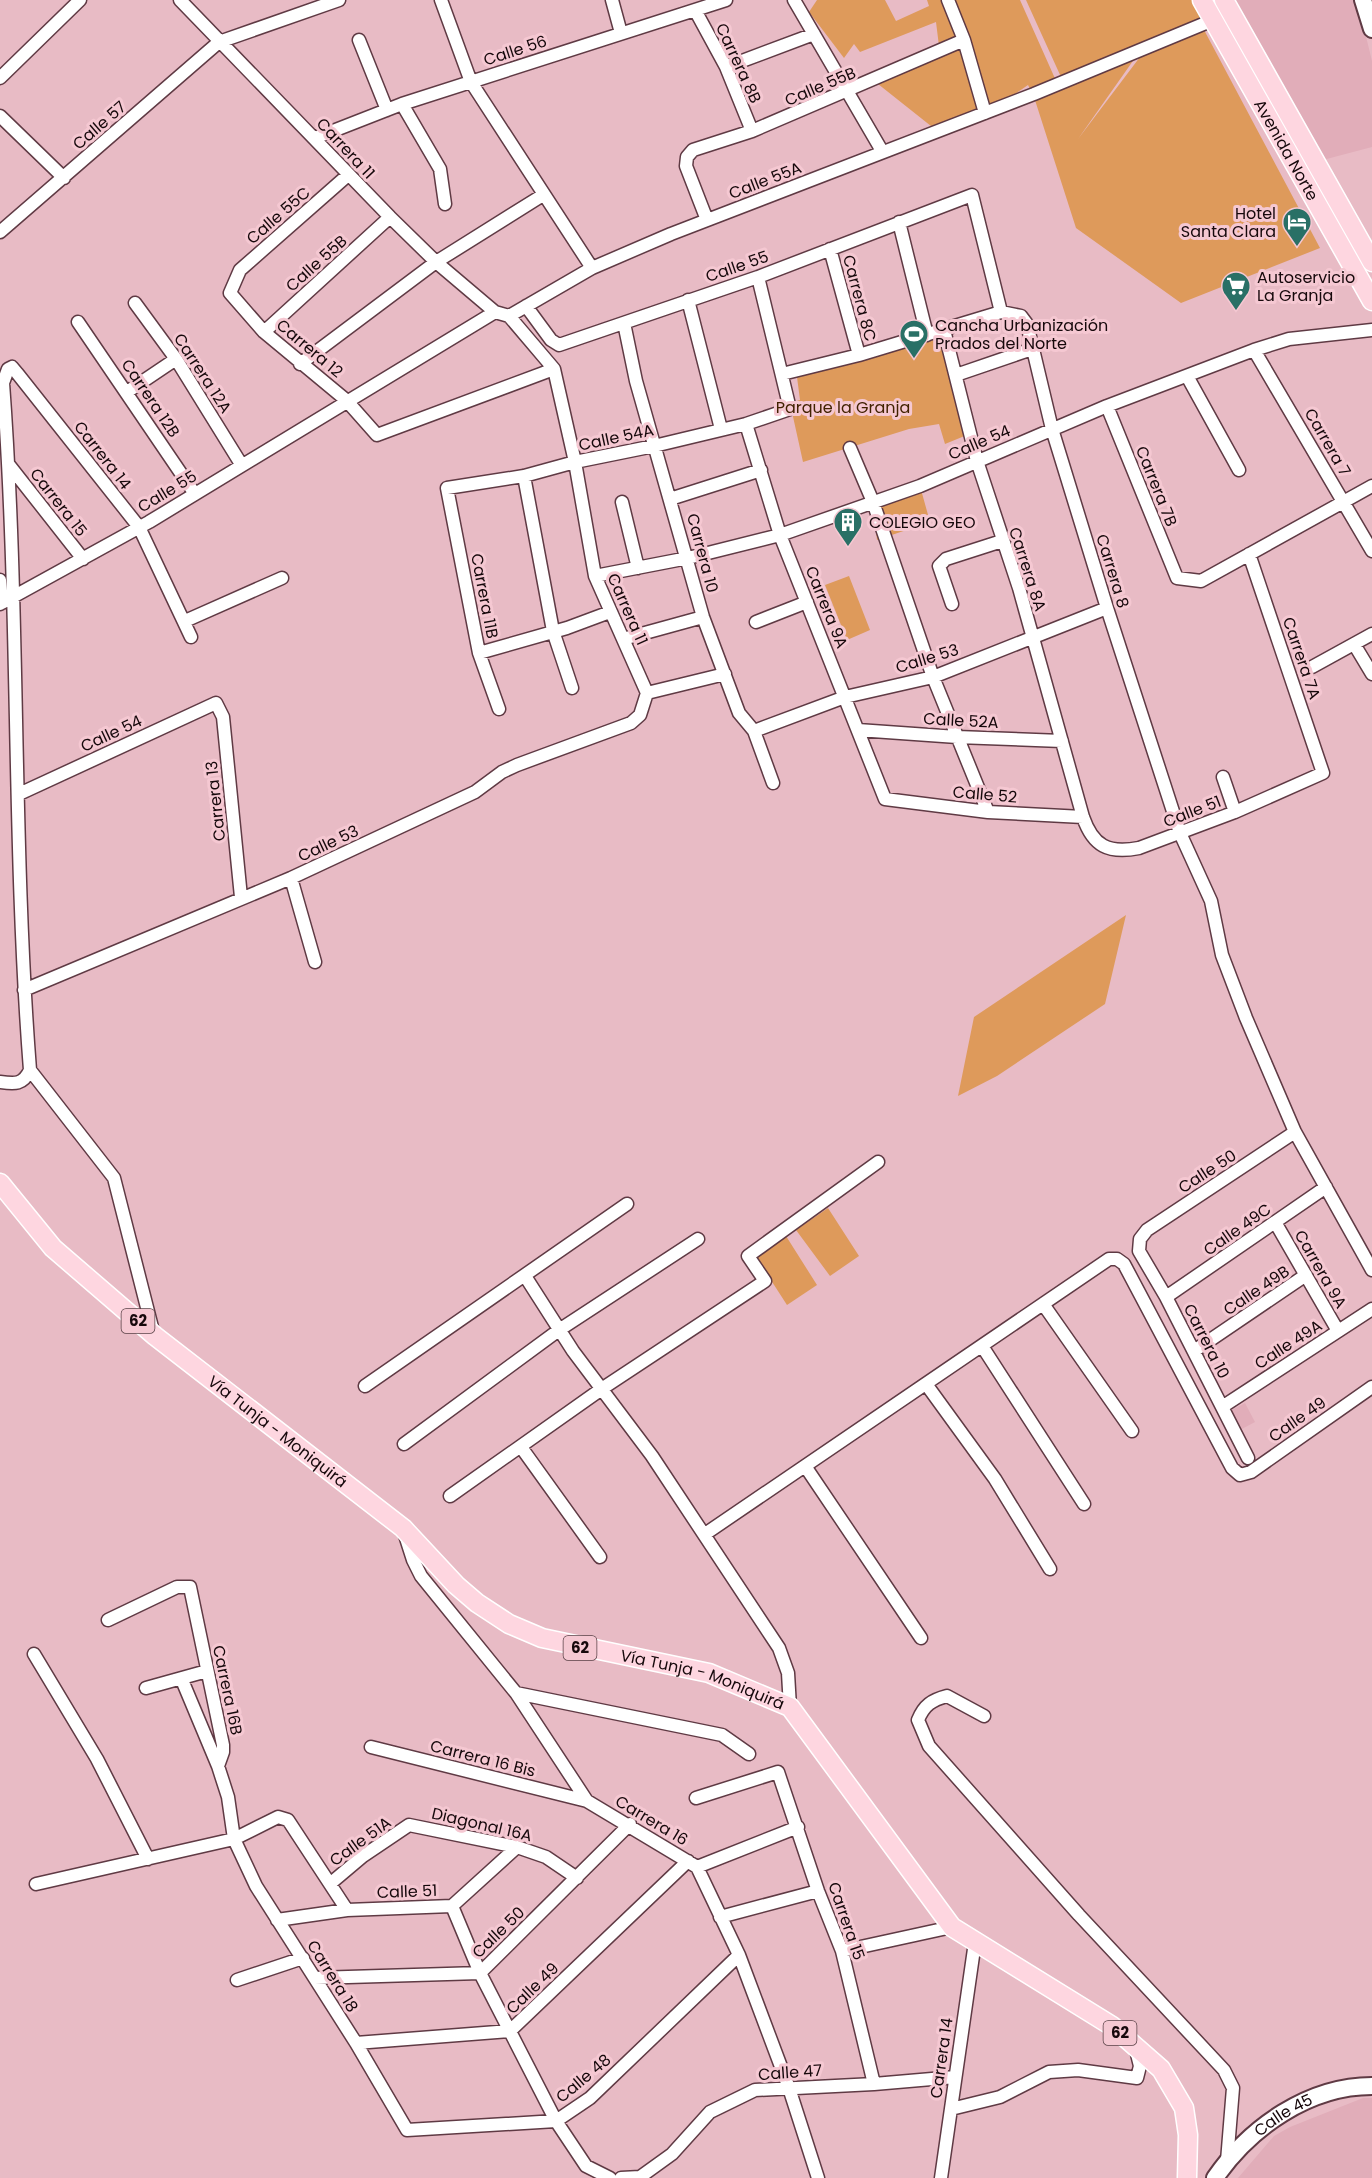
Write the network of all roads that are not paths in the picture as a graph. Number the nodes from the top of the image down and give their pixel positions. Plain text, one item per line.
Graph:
1 (80, 0) edge
2 (180, 0) edge
3 (339, 0) edge
4 (441, 0) edge
5 (612, 0) edge
6 (726, 0) edge
7 (794, 0) edge
8 (948, 0) edge
9 (1202, 0) edge
10 (1224, 0) edge
11 (1363, 0) edge
12 (695, 10) junction
13 (1213, 20) junction
14 (1372, 29) edge
15 (621, 33) junction
16 (814, 34) junction
17 (359, 40) dead end
18 (964, 40) junction
19 (219, 42) junction
20 (726, 68) junction
21 (0, 78) edge
22 (471, 82) junction
23 (849, 92) junction
24 (402, 104) junction
25 (387, 110) junction
26 (985, 113) junction
27 (0, 116) edge
28 (10, 127) junction
29 (752, 131) junction
30 (0, 136) edge
31 (315, 138) junction
32 (882, 151) junction
33 (348, 175) junction
34 (64, 178) junction
35 (543, 195) junction
36 (445, 204) dead end
37 (390, 218) junction
38 (707, 220) junction
39 (899, 222) junction
40 (0, 232) edge
41 (830, 249) junction
42 (436, 262) junction
43 (1372, 262) edge
44 (592, 268) junction
45 (758, 277) junction
46 (233, 282) joint
47 (688, 300) junction
48 (1372, 301) edge
49 (135, 303) dead end
50 (526, 306) junction
51 (495, 312) junction
52 (1002, 312) junction
53 (509, 315) junction
54 (78, 322) dead end
55 (624, 323) junction
56 (944, 330) junction
57 (1372, 330) edge
58 (264, 332) junction
59 (927, 335) junction
60 (1032, 349) junction
61 (1254, 350) junction
62 (859, 355) junction
63 (176, 359) junction
64 (300, 364) junction
65 (554, 369) junction
66 (782, 374) junction
67 (956, 375) junction
68 (1187, 376) junction
69 (127, 392) junction
70 (346, 400) junction
71 (1107, 406) junction
72 (746, 424) junction
73 (722, 429) junction
74 (1052, 429) junction
75 (654, 446) junction
76 (850, 448) dead end
77 (977, 461) junction
78 (575, 462) junction
79 (242, 464) junction
80 (9, 465) junction
81 (761, 470) junction
82 (1239, 470) dead end
83 (524, 476) junction
84 (1372, 486) edge
85 (447, 488) joint
86 (195, 494) junction
87 (670, 499) junction
88 (1343, 501) junction
89 (622, 502) dead end
90 (873, 502) junction
91 (139, 527) junction
92 (780, 535) junction
93 (1002, 541) junction
94 (1372, 551) edge
95 (1249, 554) junction
96 (688, 558) junction
97 (84, 559) junction
98 (638, 568) junction
99 (595, 576) junction
100 (282, 578) dead end
101 (0, 580) edge
102 (5, 601) edge
103 (807, 602) junction
104 (952, 604) dead end
105 (1107, 608) junction
106 (610, 612) junction
107 (703, 617) junction
108 (184, 621) junction
109 (756, 622) dead end
110 (553, 631) junction
111 (1372, 634) edge
112 (191, 637) dead end
113 (1032, 637) junction
114 (623, 639) junction
115 (1354, 644) junction
116 (479, 653) junction
117 (1312, 667) dead end
118 (725, 674) junction
119 (1372, 674) edge
120 (933, 677) junction
121 (572, 688) dead end
122 (647, 693) junction
123 (845, 697) junction
124 (216, 703) joint
125 (499, 709) dead end
126 (858, 730) junction
127 (754, 731) junction
128 (957, 738) junction
129 (1062, 741) junction
130 (1323, 773) joint
131 (1223, 777) dead end
132 (773, 783) dead end
133 (19, 794) junction
134 (885, 798) joint
135 (988, 812) junction
136 (1235, 812) junction
137 (1083, 817) junction
138 (1180, 833) junction
139 (291, 878) junction
140 (241, 897) junction
141 (315, 962) dead end
142 (24, 990) junction
143 (30, 1070) junction
144 (0, 1082) edge
145 (1295, 1132) junction
146 (879, 1162) dead end
147 (0, 1183) edge
148 (1326, 1187) junction
149 (627, 1204) dead end
150 (1275, 1222) junction
151 (698, 1239) dead end
152 (1140, 1239) joint
153 (1372, 1270) edge
154 (1306, 1275) junction
155 (525, 1276) junction
156 (1166, 1297) junction
157 (1043, 1304) junction
158 (1372, 1309) edge
159 (559, 1330) junction
160 (1338, 1332) junction
161 (155, 1336) junction
162 (982, 1346) junction
163 (1194, 1351) junction
164 (926, 1384) junction
165 (364, 1386) dead end
166 (1372, 1387) edge
167 (603, 1388) junction
168 (1222, 1407) junction
169 (1132, 1431) dead end
170 (404, 1444) dead end
171 (520, 1447) junction
172 (1248, 1458) dead end
173 (805, 1466) junction
174 (450, 1496) dead end
175 (1084, 1504) dead end
176 (403, 1528) junction
177 (705, 1534) junction
178 (600, 1557) dead end
179 (1050, 1569) dead end
180 (108, 1620) dead end
181 (921, 1638) dead end
182 (34, 1654) dead end
183 (207, 1671) junction
184 (182, 1680) junction
185 (146, 1688) dead end
186 (516, 1693) junction
187 (790, 1707) junction
188 (984, 1716) dead end
189 (371, 1747) dead end
190 (749, 1754) dead end
191 (218, 1766) junction
192 (696, 1798) dead end
193 (587, 1801) junction
194 (630, 1824) junction
195 (409, 1825) joint
196 (798, 1827) junction
197 (234, 1839) junction
198 (517, 1847) junction
199 (148, 1859) junction
200 (692, 1864) junction
201 (577, 1878) junction
202 (331, 1883) junction
203 (36, 1884) dead end
204 (818, 1891) junction
205 (452, 1906) junction
206 (347, 1910) junction
207 (720, 1917) junction
208 (277, 1920) junction
209 (951, 1927) junction
210 (975, 1942) junction
211 (842, 1951) junction
212 (739, 1955) junction
213 (303, 1958) junction
214 (480, 1973) junction
215 (315, 1978) junction
216 (237, 1980) dead end
217 (510, 2031) junction
218 (356, 2043) junction
219 (1135, 2046) junction
220 (955, 2077) junction
221 (874, 2084) junction
222 (1372, 2086) edge
223 (789, 2088) junction
224 (951, 2109) junction
225 (556, 2121) junction
226 (407, 2130) joint
227 (1227, 2161) junction
228 (610, 2178) edge
229 (621, 2178) edge
230 (818, 2178) edge
231 (941, 2178) edge
232 (1187, 2178) edge
233 (1215, 2178) edge

1 - 21 street
2 - 19 street, Carrera 11
3 - 19 street
4 - 22 street
5 - 15 street
6 - 12 street, Calle 56
7 - 16 street
8 - 18 street
9 - 13 main road, Avenida Norte
10 - 43 main road, Avenida Norte
11 - 14 street
12 - 15 street, Calle 56
12 - 20 street, Carrera 8B
13 - 26 street, Calle 55A
13 - 48 main road, Avenida Norte
15 - 22 street, Calle 56
16 - 20 street
16 - 23 street
17 - 25 street
18 - 23 street, Calle 55B
18 - 26 street
19 - 31 street, Carrera 11
19 - 34 street, Calle 57
20 - 29 street, Carrera 8B
22 - 24 street, Calle 56
22 - 35 street
23 - 29 street, Calle 55B
23 - 32 street
24 - 25 street, Calle 56
24 - 36 street
25 - 31 street, Calle 56
26 - 32 street, Calle 55A
27 - 28 street
28 - 30 street
28 - 34 street
29 - 38 street, Calle 55B
31 - 33 street, Carrera 11
32 - 38 street, Calle 55A
33 - 37 street, Carrera 11
33 - 46 street, Calle 55C
34 - 40 street, Calle 57
35 - 42 street
35 - 44 street
37 - 42 street, Carrera 11
37 - 58 street, Calle 55B
38 - 44 street, Calle 55A
39 - 41 street, Calle 55
39 - 52 street, Calle 55
39 - 59 street
41 - 45 street, Calle 55
41 - 62 street, Carrera 8C
42 - 51 street, Carrera 11
42 - 64 street
44 - 50 street, Calle 55A
45 - 47 street, Calle 55
45 - 66 street
46 - 58 street, Carrera 12
47 - 55 street, Calle 55
47 - 73 street
49 - 63 street, Carrera 12A
50 - 53 street, Calle 55A
50 - 55 street, Calle 55
51 - 53 street
51 - 70 street
52 - 56 street
52 - 60 street, Carrera 8
53 - 65 street, Carrera 11
54 - 69 street, Carrera 12B
55 - 75 street, Carrera 10
56 - 59 street
56 - 67 street, Carrera 8A
57 - 61 street, Calle 54
58 - 64 street, Carrera 12
59 - 62 street
60 - 67 street
60 - 74 street, Carrera 8
61 - 68 street, Calle 54
61 - 88 street, Carrera 7
62 - 66 street
63 - 69 street
63 - 79 street, Carrera 12A
64 - 70 street, Carrera 12
65 - 70 street, Carrera 12
65 - 78 street, Carrera 11
66 - 72 street, Calle 54A
67 - 77 street, Carrera 8A
68 - 71 street, Calle 54
68 - 82 street
69 - 86 street, Carrera 12B
70 - 79 street, Calle 55
71 - 74 street, Calle 54
71 - 95 street, Carrera 7B
72 - 73 street, Calle 54A
72 - 81 street, Carrera 9A
73 - 75 street, Calle 54A
74 - 77 street, Calle 54
74 - 105 street, Carrera 8
75 - 78 street, Calle 54A
75 - 87 street, Carrera 10
76 - 90 street
77 - 90 street, Calle 54
77 - 93 street, Carrera 8A
78 - 83 street, Calle 54A
78 - 99 street, Carrera 11
79 - 86 street, Calle 55
80 - 91 street, Carrera 14
80 - 97 street, Carrera 15
80 - 102 street
81 - 87 street
81 - 92 street, Carrera 9A
83 - 85 street, Calle 54A
83 - 110 street
84 - 88 street
85 - 116 street, Carrera 11B
86 - 91 street, Calle 55
87 - 96 street, Carrera 10
88 - 94 street, Carrera 7
88 - 95 street
89 - 98 street
90 - 92 street, Calle 54
90 - 120 street
91 - 97 street, Calle 55
91 - 108 street, Carrera 14
92 - 96 street, Calle 54
92 - 103 street, Carrera 9A
93 - 104 street
93 - 113 street, Carrera 8A
95 - 130 street, Carrera 7A
96 - 98 street, Calle 54
96 - 107 street, Carrera 10
97 - 102 street, Calle 55
98 - 99 street, Calle 54
99 - 106 street, Carrera 11
100 - 108 street
101 - 102 street
102 - 133 street
103 - 109 street
103 - 123 street, Carrera 9A
105 - 113 street, Calle 53
105 - 138 street, Carrera 8
106 - 110 street
106 - 114 street, Carrera 11
107 - 114 street
107 - 118 street, Carrera 10
108 - 112 street, Carrera 14
110 - 116 street
110 - 121 street
111 - 115 street
113 - 120 street, Calle 53
113 - 129 street, Carrera 8A
114 - 122 street, Carrera 11
115 - 117 street
115 - 119 street
116 - 125 street, Carrera 11B
118 - 122 street
118 - 127 street, Carrera 10
120 - 123 street, Calle 53
120 - 128 street
122 - 139 street, Calle 53
123 - 126 street, Carrera 9A
123 - 127 street, Calle 53
124 - 133 street, Calle 54
124 - 140 street, Carrera 13
126 - 128 street, Calle 52A
126 - 134 street, Carrera 9A
127 - 132 street, Carrera 10
128 - 129 street, Calle 52A
128 - 135 street
129 - 137 street, Carrera 8A
130 - 136 street, Calle 51
131 - 136 street
133 - 142 street
134 - 135 street, Calle 52
135 - 137 street, Calle 52
136 - 138 street, Calle 51
137 - 138 street, Calle 51
138 - 145 street, Carrera 8
139 - 140 street, Calle 53
139 - 141 street
140 - 142 street, Calle 53
142 - 143 street
143 - 144 street
143 - 161 street
145 - 148 street, Carrera 8
145 - 152 street, Calle 50
146 - 167 street
147 - 161 main road, Vía Tunja - Moniquirá / 62
148 - 150 street, Calle 49C
148 - 153 street, Carrera 8
149 - 155 street
150 - 154 street, Carrera 9A
150 - 156 street, Calle 49C
151 - 159 street
152 - 156 street, Carrera 10
154 - 160 street, Carrera 9A
154 - 163 street, Calle 49B
155 - 159 street
155 - 165 street
156 - 163 street, Carrera 10
157 - 162 street
157 - 166 street, Calle 49
157 - 169 street
158 - 160 street, Calle 49A
159 - 167 street
159 - 170 street
160 - 168 street, Calle 49A
161 - 176 main road, Vía Tunja - Moniquirá / 62
162 - 164 street
162 - 175 street
163 - 168 street, Carrera 10
164 - 173 street
164 - 179 street
167 - 171 street
167 - 177 street
168 - 172 street, Carrera 10
171 - 174 street
171 - 178 street
173 - 177 street
173 - 181 street
176 - 186 street, Carrera 16
176 - 187 main road, Vía Tunja - Moniquirá / 62
177 - 187 street
180 - 183 street, Carrera 16B
182 - 199 street
183 - 184 street
183 - 191 street, Carrera 16B
184 - 185 street
184 - 191 street
186 - 190 street
186 - 193 street, Carrera 16
187 - 209 main road, Vía Tunja - Moniquirá / 62
188 - 227 street
189 - 193 street, Carrera 16 Bis
191 - 197 street, Carrera 16B
192 - 196 street, Carrera 15
193 - 194 street, Carrera 16
194 - 200 street, Carrera 16
194 - 201 street, Calle 50
195 - 198 street, Diagonal 16A
195 - 202 street, Calle 51A
196 - 200 street, Calle 49
196 - 204 street, Carrera 15
197 - 199 street
197 - 202 street
197 - 208 street, Carrera 18
198 - 201 street, Diagonal 16A
198 - 205 street, Calle 51
199 - 203 street
200 - 207 street, Carrera 16
200 - 217 street, Calle 49
201 - 214 street, Calle 50
202 - 206 street
204 - 207 street
204 - 211 street, Carrera 15
205 - 206 street, Calle 51
205 - 214 street
206 - 208 street, Calle 51
207 - 212 street, Carrera 16
208 - 213 street, Carrera 18
209 - 210 main road, Vía Tunja - Moniquirá / 62
209 - 211 street
210 - 219 main road, Vía Tunja - Moniquirá / 62
210 - 220 street, Carrera 14
211 - 221 street, Carrera 15
212 - 223 street, Carrera 16
212 - 225 street, Calle 48
213 - 215 street, Carrera 18
213 - 216 street
214 - 215 street, Calle 50
214 - 217 street
215 - 218 street, Carrera 18
217 - 218 street, Calle 49
217 - 225 street
218 - 226 street, Carrera 18
219 - 224 street
219 - 232 main road, Vía Tunja - Moniquirá / 62
220 - 221 street, Calle 47
220 - 224 street, Carrera 14
221 - 223 street, Calle 47
222 - 227 street, Calle 45
223 - 229 street, Calle 47
223 - 230 street, Carrera 16
224 - 231 street, Carrera 14
225 - 226 street, Calle 48
225 - 228 street
227 - 233 street, Calle 45

